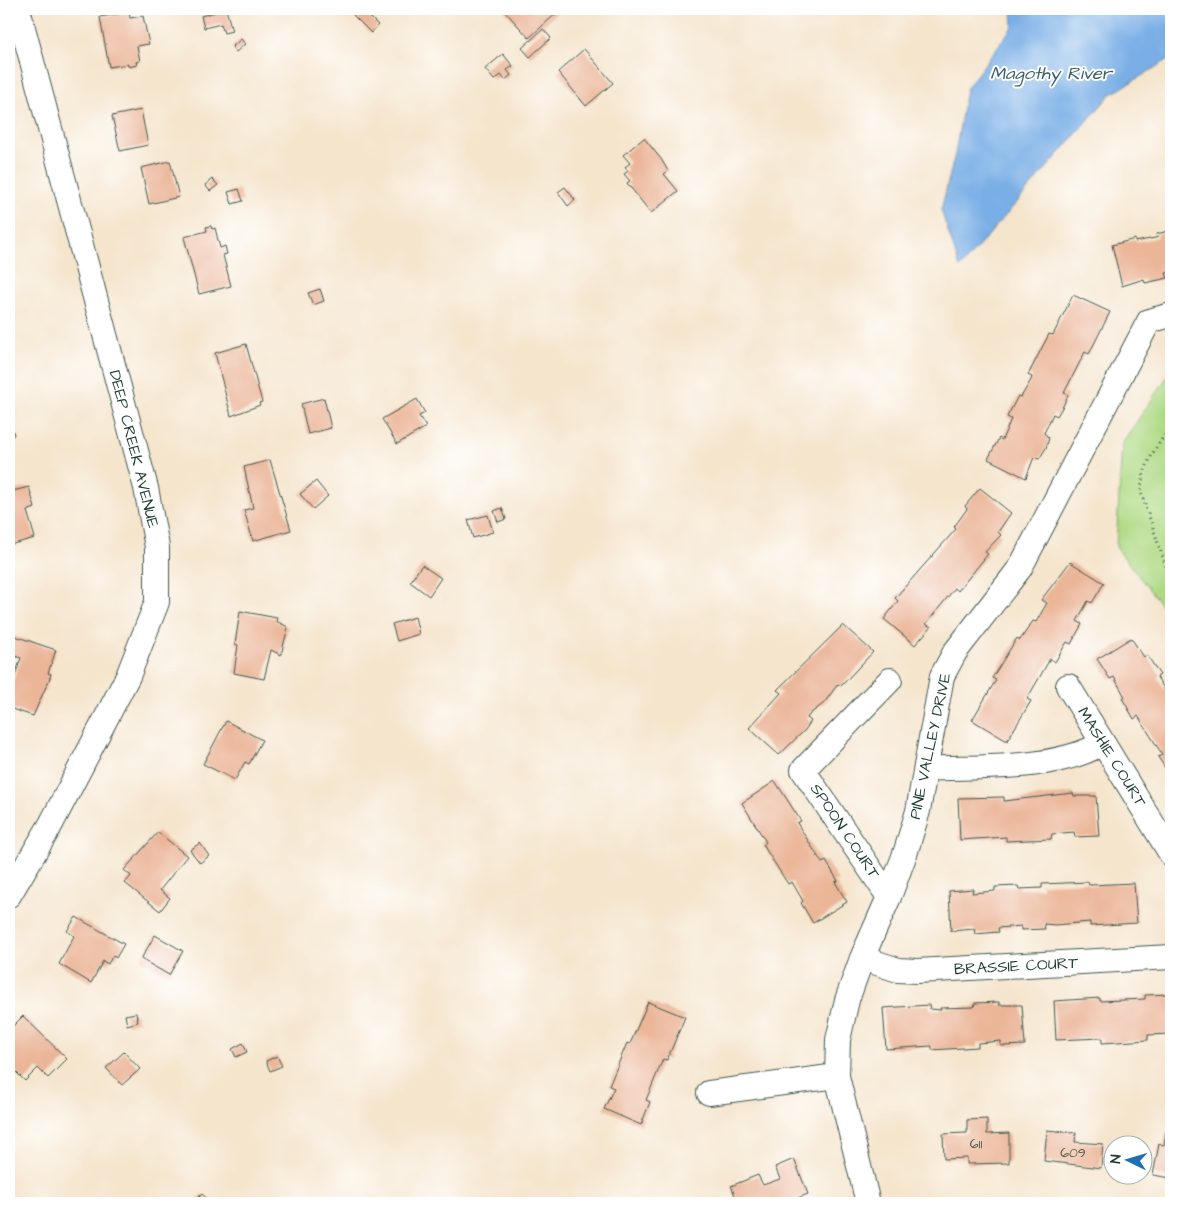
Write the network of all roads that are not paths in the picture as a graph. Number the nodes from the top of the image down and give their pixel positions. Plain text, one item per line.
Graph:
1 (18, 9) edge
2 (1171, 315) edge
3 (890, 680) dead end
4 (1068, 686) dead end
5 (1103, 743) junction
6 (926, 769) junction
7 (1171, 854) edge
8 (9, 895) edge
9 (889, 897) junction
10 (1171, 957) edge
11 (862, 958) junction
12 (837, 1076) junction
13 (708, 1093) dead end
14 (868, 1203) edge

1 - 8 street, DEEP CREEK AVENUE
2 - 6 street, PINE VALLEY DRIVE
3 - 9 street, SPOON COURT
4 - 5 street, MASHIE COURT
5 - 6 street
5 - 7 street, MASHIE COURT
6 - 9 street, PINE VALLEY DRIVE
9 - 11 street, PINE VALLEY DRIVE
10 - 11 street, BRASSIE COURT
11 - 12 street, PINE VALLEY DRIVE
12 - 13 street
12 - 14 street, PINE VALLEY DRIVE

